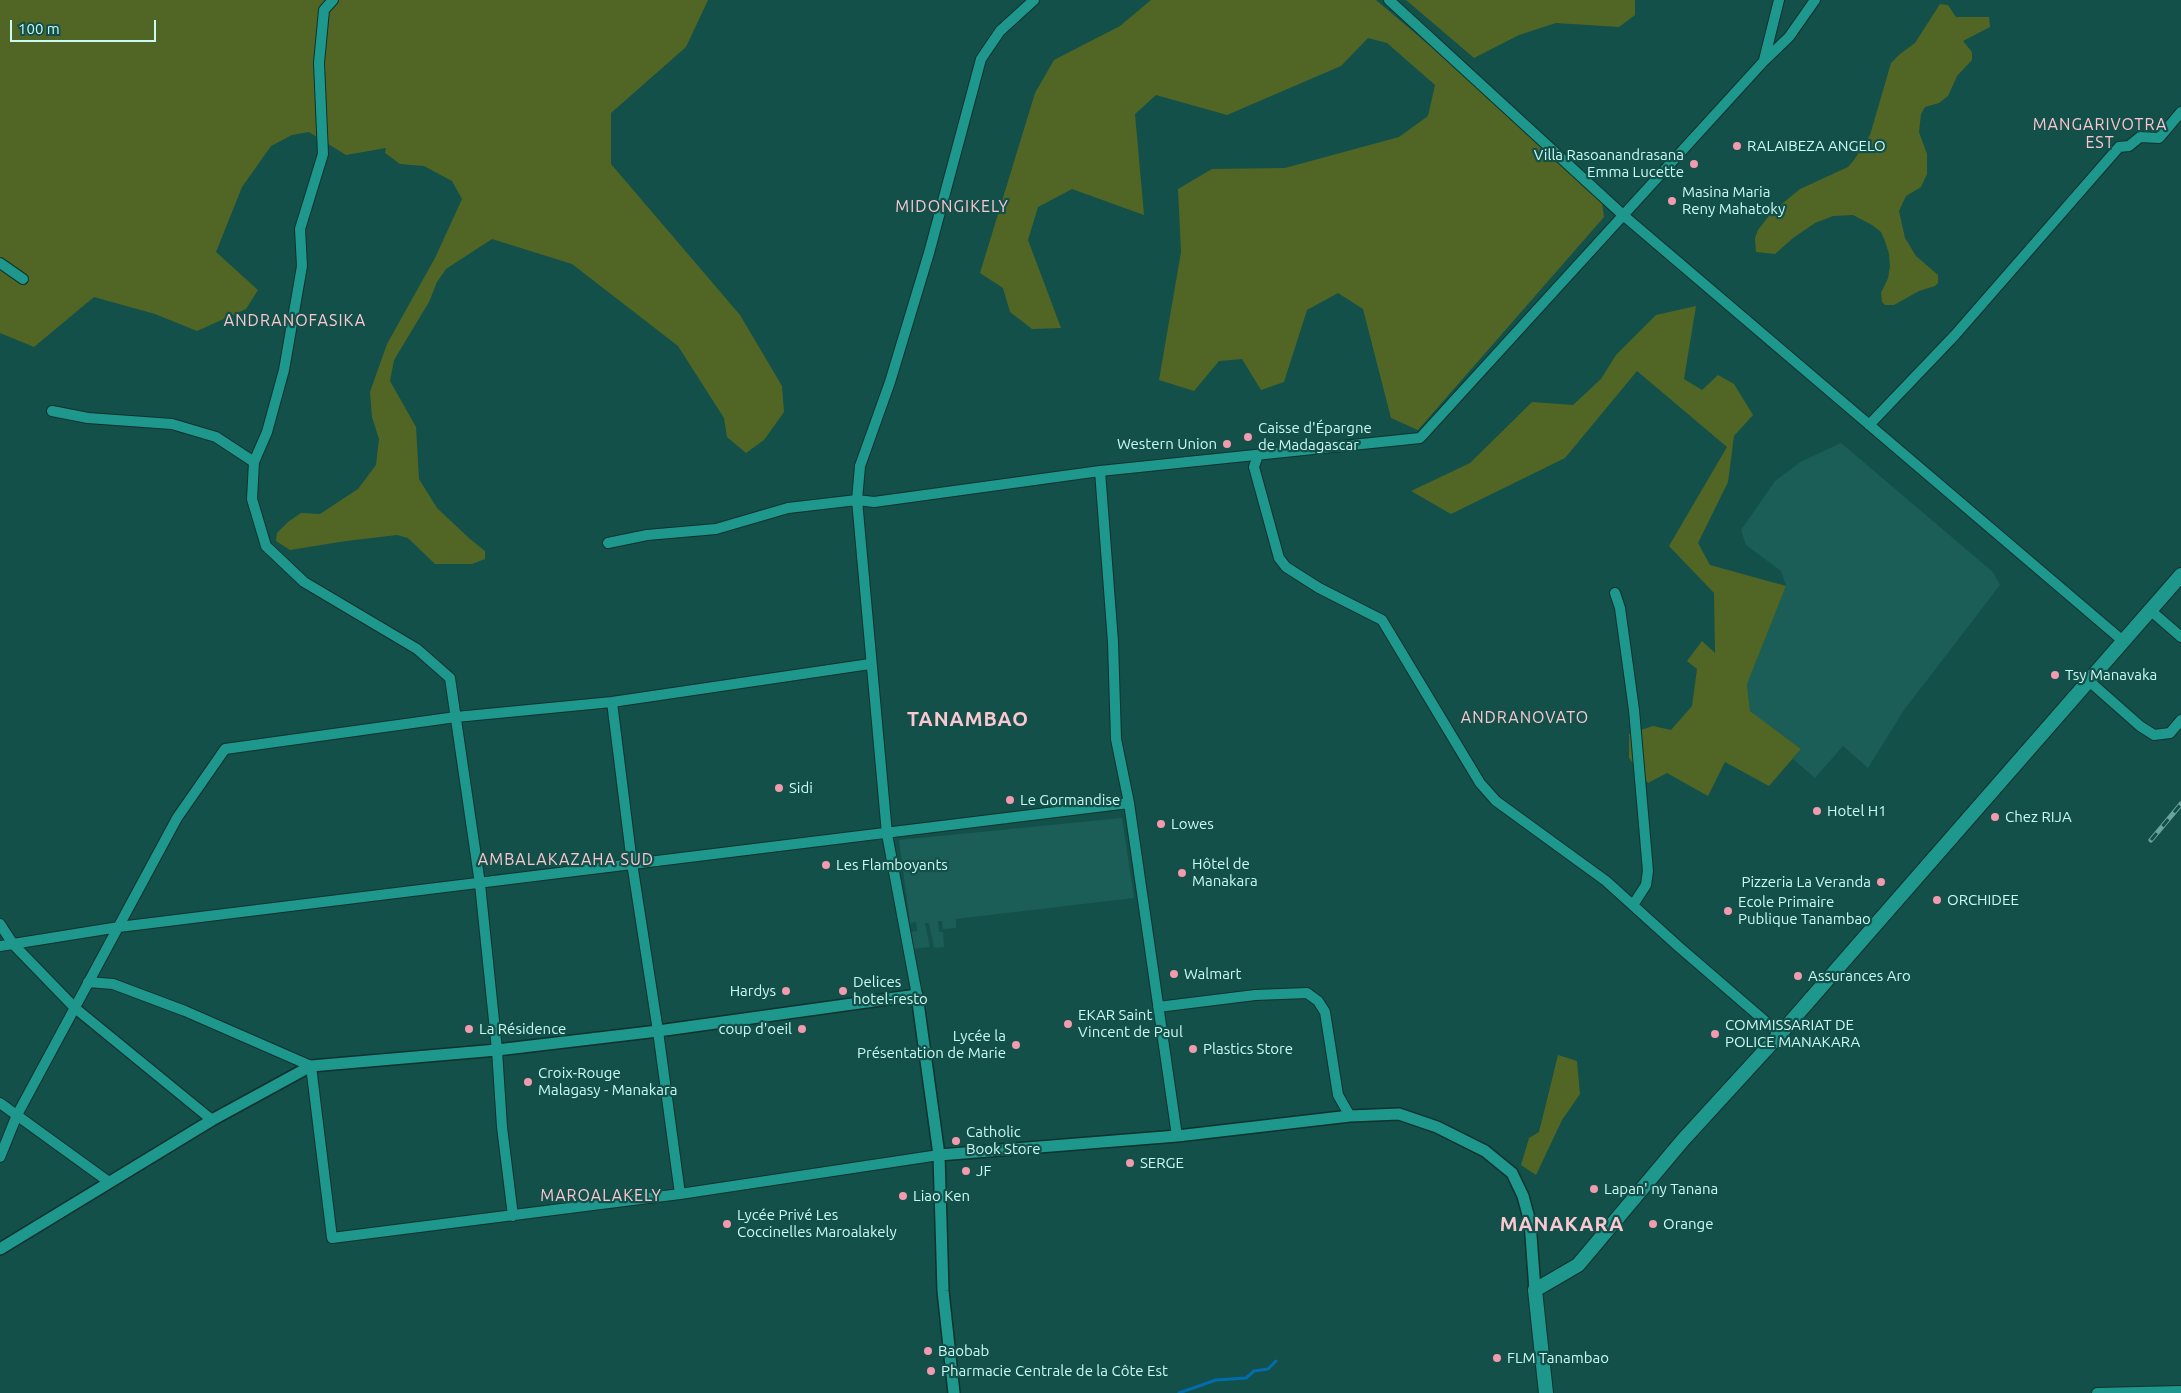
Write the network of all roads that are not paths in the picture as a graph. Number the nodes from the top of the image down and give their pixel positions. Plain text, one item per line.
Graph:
1 (333, 0) edge
2 (1034, 0) edge
3 (1389, 0) edge
4 (1779, 0) edge
5 (1815, 0) edge
6 (1763, 62) junction
7 (2181, 112) edge
8 (1623, 215) junction
9 (0, 263) edge
10 (23, 279) dead end
11 (52, 411) dead end
12 (1869, 425) junction
13 (1258, 455) junction
14 (254, 462) junction
15 (1100, 471) junction
16 (856, 500) junction
17 (608, 543) dead end
18 (2181, 575) edge
19 (1615, 594) dead end
20 (2150, 610) junction
21 (2181, 637) edge
22 (2124, 641) junction
23 (870, 664) junction
24 (2089, 681) junction
25 (612, 702) junction
26 (456, 717) junction
27 (2181, 720) edge
28 (1129, 803) junction
29 (887, 834) junction
30 (632, 863) junction
31 (480, 884) junction
32 (1633, 905) junction
33 (0, 924) edge
34 (119, 927) junction
35 (13, 944) junction
36 (0, 946) edge
37 (88, 982) junction
38 (917, 995) junction
39 (1158, 1007) junction
40 (75, 1008) junction
41 (658, 1031) junction
42 (1780, 1034) junction
43 (497, 1050) junction
44 (311, 1066) junction
45 (0, 1103) edge
46 (17, 1115) junction
47 (1350, 1116) junction
48 (212, 1120) junction
49 (1177, 1136) junction
50 (939, 1155) junction
51 (0, 1158) edge
52 (109, 1182) junction
53 (680, 1194) junction
54 (513, 1216) junction
55 (0, 1249) edge
56 (1535, 1290) junction
57 (2181, 1391) edge
58 (954, 1393) edge
59 (1546, 1393) edge
60 (2098, 1393) edge

1 - 14 street
2 - 16 street
3 - 8 street
4 - 6 street
5 - 6 street
6 - 8 street
7 - 12 street
8 - 12 street
8 - 13 street
9 - 10 street
11 - 14 street
12 - 22 street
13 - 15 street
13 - 32 street
14 - 26 street
15 - 16 street
15 - 28 street
16 - 17 street
16 - 23 street
18 - 20 main road
19 - 32 street
20 - 21 street
20 - 22 main road
22 - 24 main road
23 - 25 street
23 - 29 street
24 - 27 street
24 - 42 main road
25 - 26 street
25 - 30 street
26 - 31 street
26 - 34 street
28 - 29 street
28 - 39 street
29 - 30 street
29 - 38 street
30 - 31 street
30 - 41 street
31 - 34 street
31 - 43 street
32 - 42 street
33 - 35 street
34 - 35 street
34 - 37 street
35 - 36 street
35 - 40 street
37 - 40 street
37 - 44 street
38 - 41 street
38 - 50 street
39 - 47 street
39 - 49 street
40 - 46 street
40 - 48 street
41 - 43 street
41 - 53 street
42 - 56 main road
43 - 44 street
43 - 54 street
44 - 48 street
44 - 54 street
45 - 46 street
46 - 51 street
46 - 52 street
47 - 49 street
47 - 56 street
48 - 52 street
49 - 50 street
50 - 53 street
50 - 58 street
52 - 55 street
53 - 54 street
56 - 59 main road
57 - 60 street

